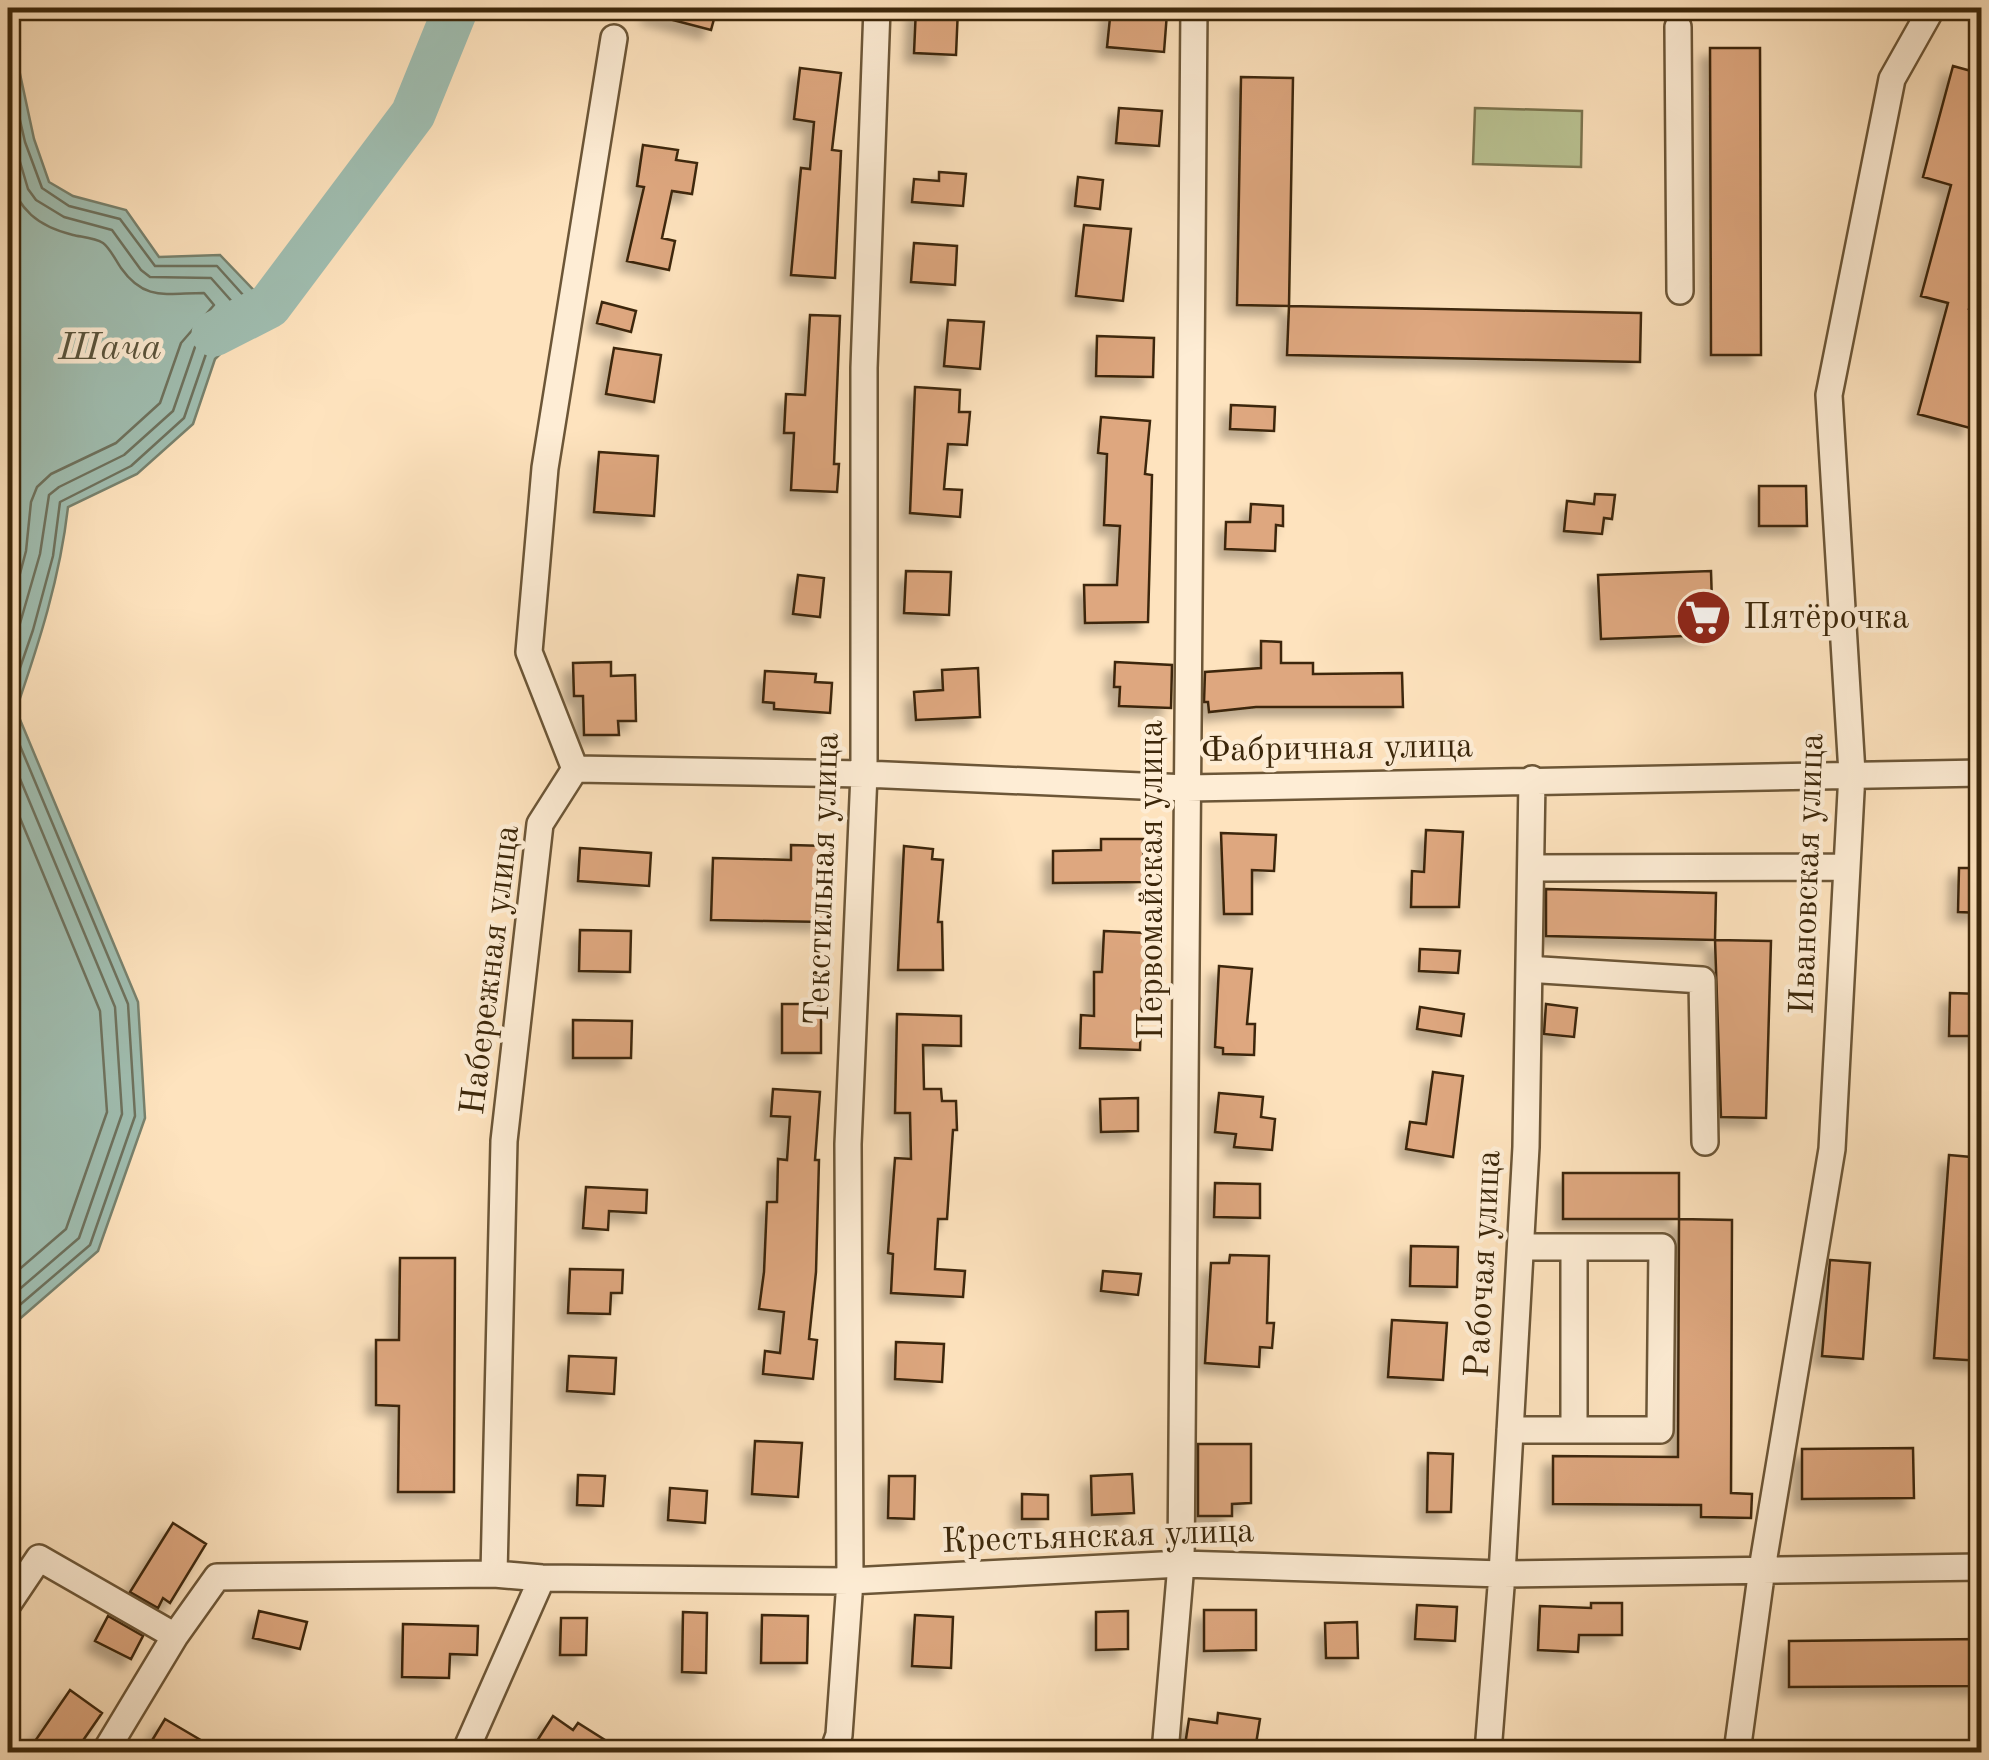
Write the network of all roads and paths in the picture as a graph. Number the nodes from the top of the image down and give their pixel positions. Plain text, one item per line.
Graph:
1 (877, 8) edge
2 (1194, 8) edge
3 (1932, 8) edge
4 (1678, 27) dead end
5 (614, 38) dead end
6 (1680, 292) dead end
7 (575, 770) junction
8 (1852, 773) junction
9 (1982, 773) edge
10 (864, 774) junction
11 (1532, 779) junction
12 (1187, 788) junction
13 (1847, 867) junction
14 (1531, 868) junction
15 (1542, 970) dead end
16 (1705, 1142) dead end
17 (1521, 1246) junction
18 (1574, 1247) junction
19 (1510, 1430) junction
20 (1574, 1430) junction
21 (1182, 1564) junction
22 (1982, 1567) edge
23 (1762, 1569) junction
24 (494, 1574) junction
25 (1502, 1574) junction
26 (542, 1578) junction
27 (850, 1581) junction
28 (8, 1604) edge
29 (176, 1636) junction
30 (105, 1752) edge
31 (465, 1752) edge
32 (833, 1752) edge
33 (1165, 1752) edge
34 (1488, 1752) edge
35 (1737, 1752) edge

1 - 10 street, Текстильная улица
2 - 12 street, Первомайская улица
3 - 8 street, Ивановская улица
4 - 6 street
5 - 7 street
7 - 10 street, Фабричная улица
7 - 24 street, Набережная улица
8 - 9 street, Фабричная улица
8 - 11 street, Фабричная улица
8 - 13 street, Ивановская улица
10 - 12 street, Фабричная улица
10 - 27 street, Текстильная улица
11 - 12 street, Фабричная улица
11 - 14 street, Рабочая улица
12 - 21 street, Первомайская улица
13 - 14 street
13 - 23 street, Ивановская улица
14 - 17 street, Рабочая улица
15 - 16 street
17 - 18 street
17 - 19 street, Рабочая улица
18 - 20 street
18 - 20 street
19 - 20 street
19 - 25 street, Рабочая улица
21 - 25 street, Крестьянская улица
21 - 27 street, Крестьянская улица
21 - 33 street, Первомайская улица
22 - 23 street, Крестьянская улица
23 - 25 street, Крестьянская улица
23 - 35 street, Ивановская улица
24 - 26 street, Крестьянская улица
24 - 29 street, Крестьянская улица
25 - 34 street, Рабочая улица
26 - 27 street, Крестьянская улица
26 - 31 street
27 - 32 street, Текстильная улица
28 - 29 street
29 - 30 street

